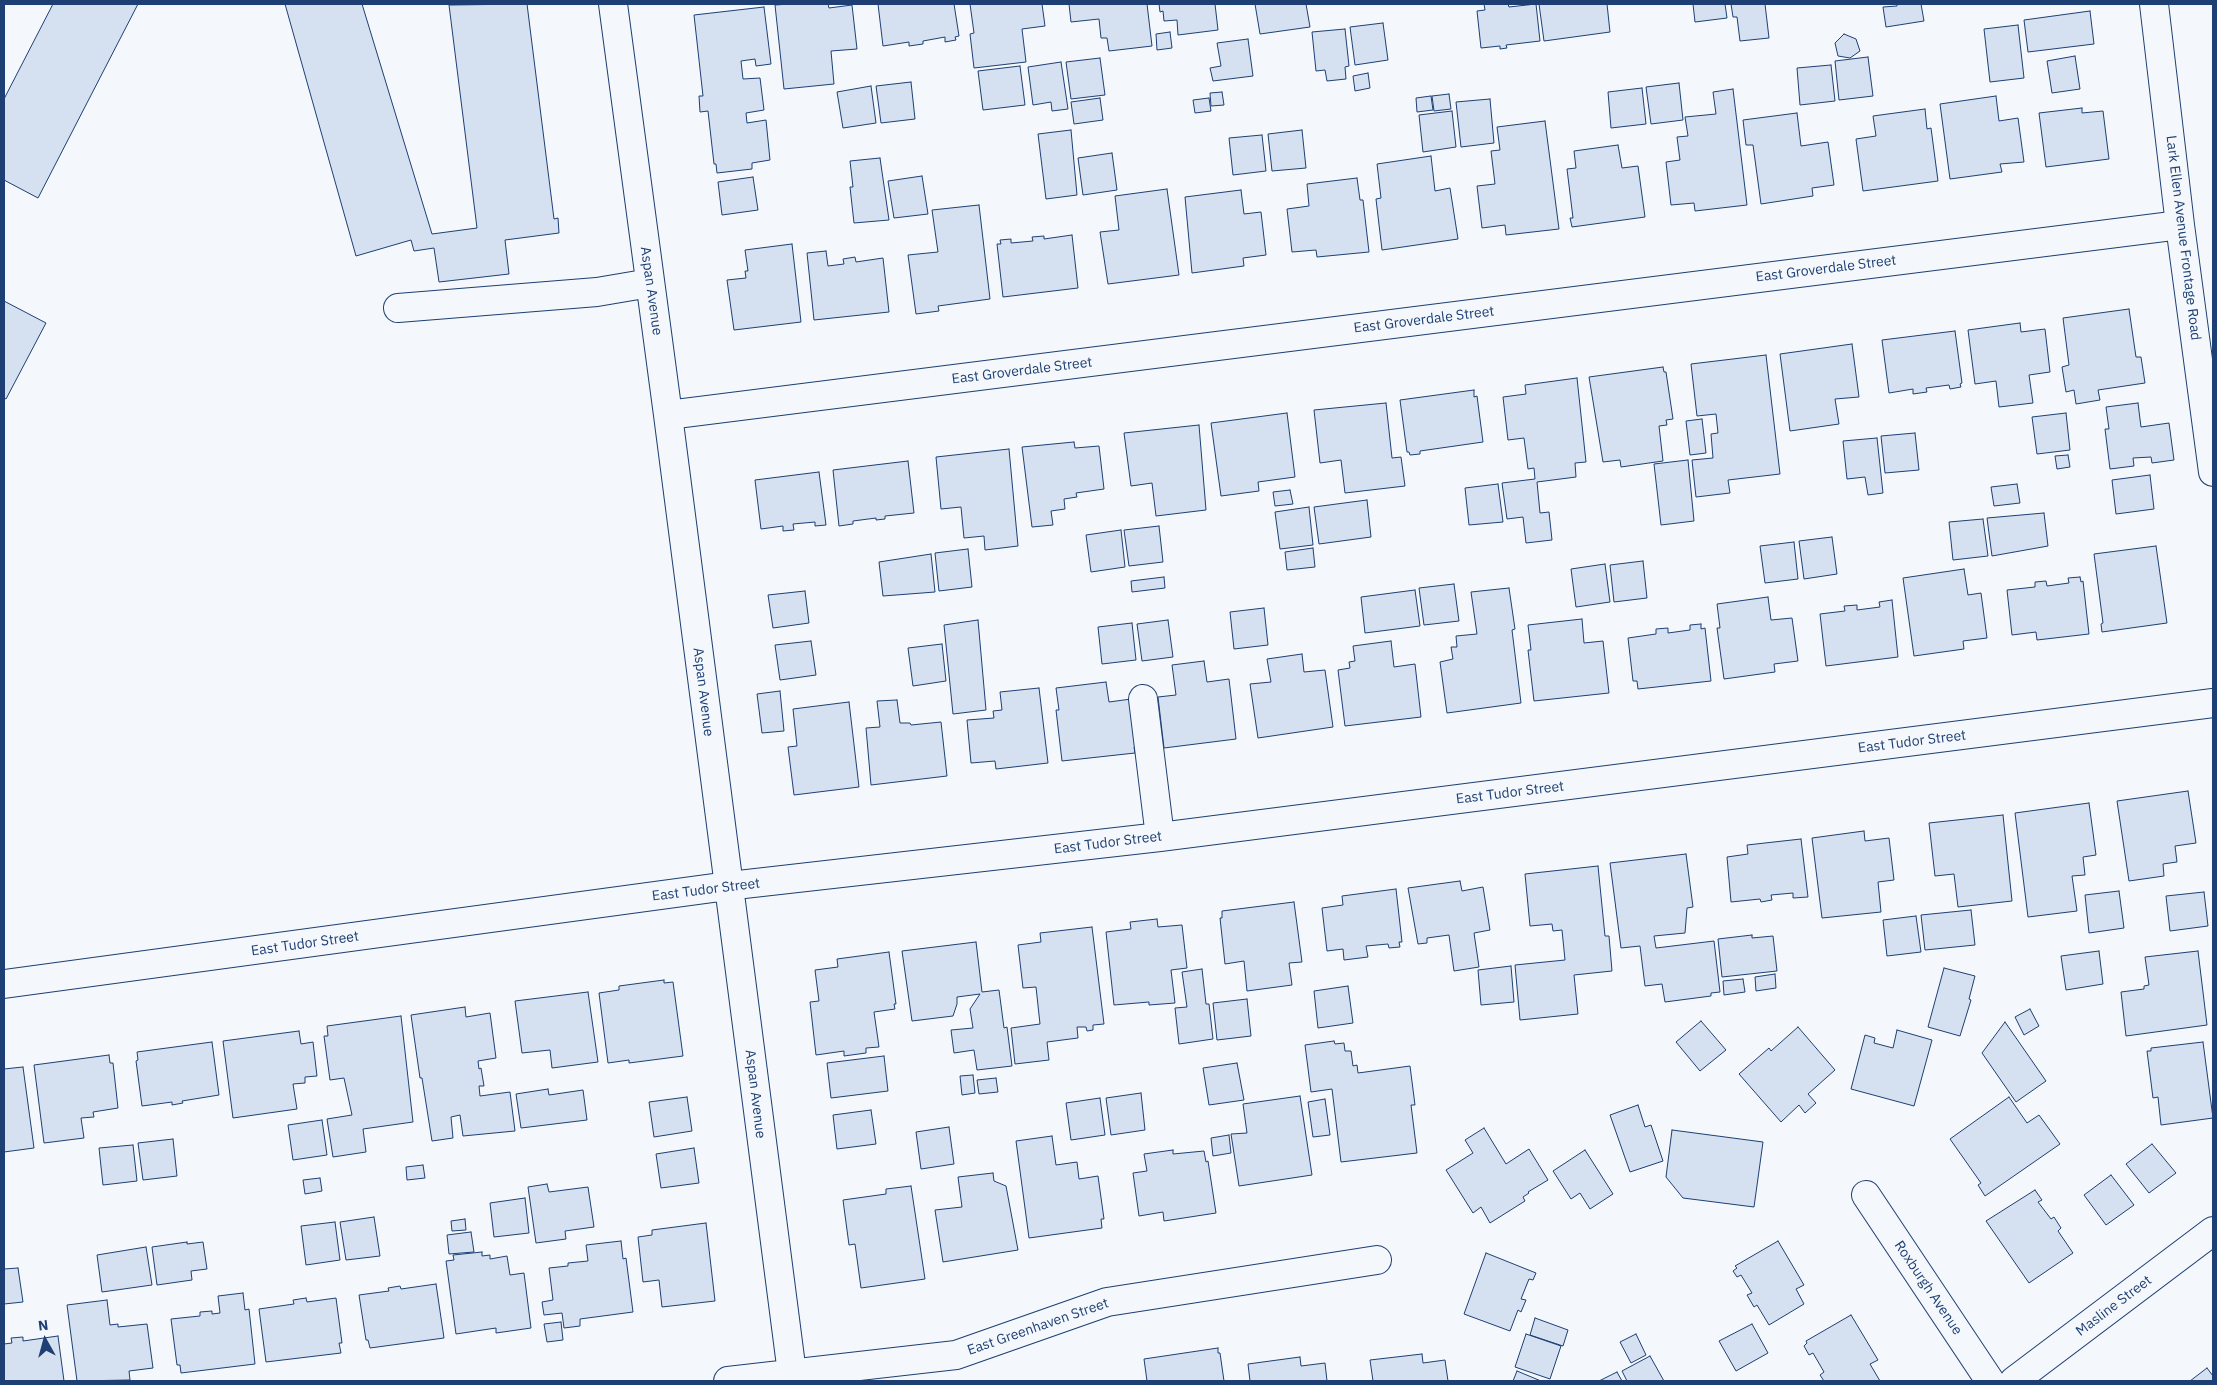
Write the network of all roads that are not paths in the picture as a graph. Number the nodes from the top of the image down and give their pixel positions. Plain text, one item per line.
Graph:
1 (613, 4) edge
2 (2154, 4) edge
3 (2180, 225) junction
4 (650, 283) junction
5 (398, 308) dead end
6 (668, 415) junction
7 (2213, 472) edge
8 (1143, 699) dead end
9 (2213, 703) edge
10 (1160, 837) junction
11 (728, 886) junction
12 (4, 984) edge
13 (1866, 1195) dead end
14 (2213, 1231) edge
15 (1377, 1260) dead end
16 (792, 1377) edge
17 (728, 1381) edge
18 (1990, 1381) edge
19 (2014, 1381) edge

1 - 4 street, Aspan Avenue
2 - 3 street, Lark Ellen Avenue Frontage Road
3 - 6 street, East Groverdale Street
3 - 7 street, Lark Ellen Avenue Frontage Road
4 - 5 street
4 - 6 street, Aspan Avenue
6 - 11 street, Aspan Avenue
8 - 10 street
9 - 10 street, East Tudor Street
10 - 11 street, East Tudor Street
11 - 12 street, East Tudor Street
11 - 16 street, Aspan Avenue
13 - 18 street, Roxburgh Avenue
14 - 19 street, Masline Street
15 - 16 street, East Greenhaven Street
16 - 17 street, East Greenhaven Street

